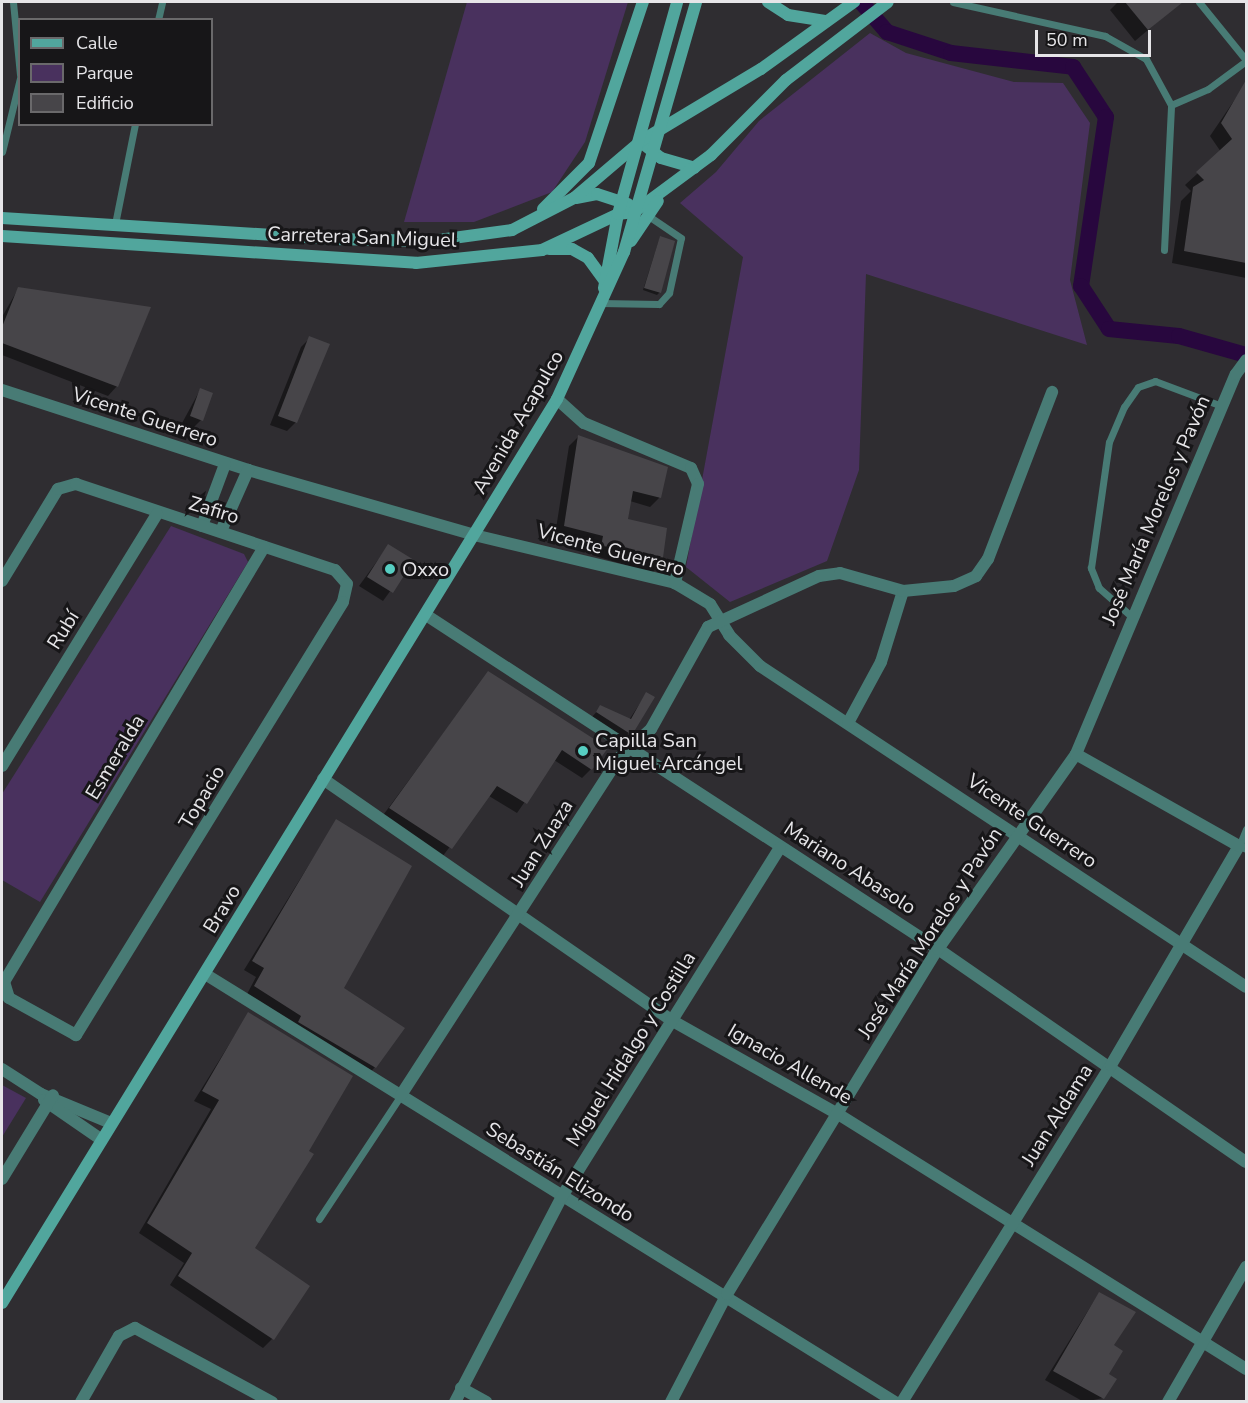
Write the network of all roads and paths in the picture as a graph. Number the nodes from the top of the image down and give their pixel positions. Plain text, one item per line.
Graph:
1 (13, 2) edge
2 (162, 2) edge
3 (643, 2) edge
4 (677, 2) edge
5 (696, 2) edge
6 (768, 2) edge
7 (854, 2) edge
8 (888, 2) edge
9 (953, 2) edge
10 (1199, 2) edge
11 (832, 17) junction
12 (158, 18) edge
13 (18, 55) edge
14 (1246, 61) edge
15 (18, 84) edge
16 (1171, 105) junction
17 (135, 126) edge
18 (658, 130) junction
19 (641, 141) junction
20 (2, 152) edge
21 (651, 152) junction
22 (695, 168) junction
23 (574, 198) junction
24 (624, 200) junction
25 (618, 214) junction
26 (640, 214) junction
27 (2, 218) edge
28 (115, 224) junction
29 (512, 230) junction
30 (2, 236) edge
31 (542, 250) junction
32 (1164, 250) dead end
33 (603, 292) junction
34 (1246, 360) edge
35 (2, 391) edge
36 (1052, 392) dead end
37 (557, 399) junction
38 (1222, 406) junction
39 (225, 464) junction
40 (248, 470) junction
41 (157, 514) junction
42 (202, 526) junction
43 (221, 531) junction
44 (474, 535) junction
45 (264, 547) junction
46 (2, 581) edge
47 (675, 583) junction
48 (346, 584) joint
49 (903, 591) junction
50 (426, 615) junction
51 (1131, 616) junction
52 (720, 617) junction
53 (848, 723) junction
54 (630, 749) junction
55 (1076, 754) junction
56 (2, 766) edge
57 (323, 779) junction
58 (1246, 830) edge
59 (1018, 833) junction
60 (1243, 847) edge
61 (780, 848) junction
62 (520, 914) junction
63 (1180, 944) junction
64 (938, 949) junction
65 (205, 974) junction
66 (1246, 987) edge
67 (671, 1020) junction
68 (85, 1028) joint
69 (1111, 1065) junction
70 (2, 1069) edge
71 (401, 1095) junction
72 (46, 1098) junction
73 (838, 1114) junction
74 (111, 1123) junction
75 (102, 1140) junction
76 (1246, 1162) edge
77 (2, 1179) edge
78 (561, 1198) junction
79 (320, 1219) dead end
80 (1012, 1223) junction
81 (1246, 1267) edge
82 (727, 1294) junction
83 (2, 1303) edge
84 (1202, 1341) junction
85 (1246, 1370) edge
86 (461, 1388) junction
87 (81, 1401) edge
88 (272, 1401) edge
89 (455, 1401) edge
90 (486, 1401) edge
91 (671, 1401) edge
92 (895, 1401) edge
93 (902, 1401) edge
94 (1168, 1401) edge

1 - 13 lane
2 - 12 lane
3 - 29 main road
4 - 19 main road, Avenida Acapulco
5 - 18 main road, Avenida Acapulco
6 - 11 main road
7 - 11 main road, Carretera San Miguel
8 - 22 main road, Carretera San Miguel
9 - 16 lane
10 - 14 lane
11 - 18 main road, Carretera San Miguel
14 - 16 lane
15 - 20 lane
16 - 32 lane
17 - 28 lane
18 - 19 main road, Carretera San Miguel
18 - 21 main road, Avenida Acapulco
19 - 21 main road
19 - 23 main road, Carretera San Miguel
19 - 24 main road, Avenida Acapulco
21 - 22 main road
21 - 26 main road, Avenida Acapulco
22 - 26 main road, Carretera San Miguel
23 - 24 main road
23 - 29 main road, Carretera San Miguel
24 - 25 main road, Avenida Acapulco
24 - 26 main road
25 - 26 main road, Carretera San Miguel
25 - 31 main road, Carretera San Miguel
25 - 33 main road, Avenida Acapulco
26 - 33 main road, Avenida Acapulco
26 - 33 lane
27 - 28 main road, Carretera San Miguel
28 - 29 main road, Carretera San Miguel
30 - 31 main road, Carretera San Miguel
31 - 33 main road
33 - 37 main road, Avenida Acapulco
34 - 38 street, José María Morelos y Pavón
35 - 39 street, Vicente Guerrero
36 - 49 street
37 - 44 main road, Avenida Acapulco
37 - 47 street
38 - 51 street, José María Morelos y Pavón
38 - 51 lane
39 - 40 street, Vicente Guerrero
39 - 42 street
40 - 43 street
40 - 44 street, Vicente Guerrero
41 - 42 street, Zafiro
41 - 46 street, Zafiro
41 - 56 street, Rubí
42 - 43 street, Zafiro
43 - 45 street, Zafiro
44 - 47 street, Vicente Guerrero
44 - 50 main road, Bravo
45 - 48 street, Zafiro
45 - 68 street, Esmeralda
47 - 52 street, Vicente Guerrero
48 - 68 street, Topacio
49 - 52 street
49 - 53 street
50 - 54 street, Mariano Abasolo
50 - 57 main road, Bravo
51 - 55 street, José María Morelos y Pavón
52 - 53 street, Vicente Guerrero
52 - 54 street, Juan Zuaza
53 - 59 street, Vicente Guerrero
54 - 61 street, Mariano Abasolo
54 - 62 street, Juan Zuaza
55 - 59 street, José María Morelos y Pavón
55 - 60 street
57 - 62 street, Ignacio Allende
57 - 65 main road, Bravo
58 - 60 lane
59 - 63 street, Vicente Guerrero
59 - 64 street, José María Morelos y Pavón
60 - 63 street, Juan Aldama
61 - 64 street, Mariano Abasolo
61 - 67 street, Miguel Hidalgo y Costilla
62 - 67 street, Ignacio Allende
62 - 71 street, Juan Zuaza
63 - 66 street, Vicente Guerrero
63 - 69 street, Juan Aldama
64 - 69 street, Mariano Abasolo
64 - 73 street, José María Morelos y Pavón
65 - 71 street, Sebastián Elizondo
65 - 74 main road, Bravo
67 - 73 street, Ignacio Allende
67 - 78 street, Miguel Hidalgo y Costilla
69 - 76 street, Mariano Abasolo
69 - 80 street, Juan Aldama
70 - 72 street
71 - 78 street, Sebastián Elizondo
71 - 79 lane
72 - 74 street
72 - 75 street
72 - 77 street
73 - 80 street, Ignacio Allende
73 - 82 street, José María Morelos y Pavón
74 - 75 main road, Bravo
75 - 83 main road, Bravo
78 - 82 street, Sebastián Elizondo
78 - 86 street, Miguel Hidalgo y Costilla
80 - 84 street, Ignacio Allende
80 - 93 street, Juan Aldama
81 - 84 street
82 - 91 street, José María Morelos y Pavón
82 - 92 street, Sebastián Elizondo
84 - 85 street, Ignacio Allende
84 - 94 street
86 - 89 street, Miguel Hidalgo y Costilla
86 - 90 street
87 - 88 street

